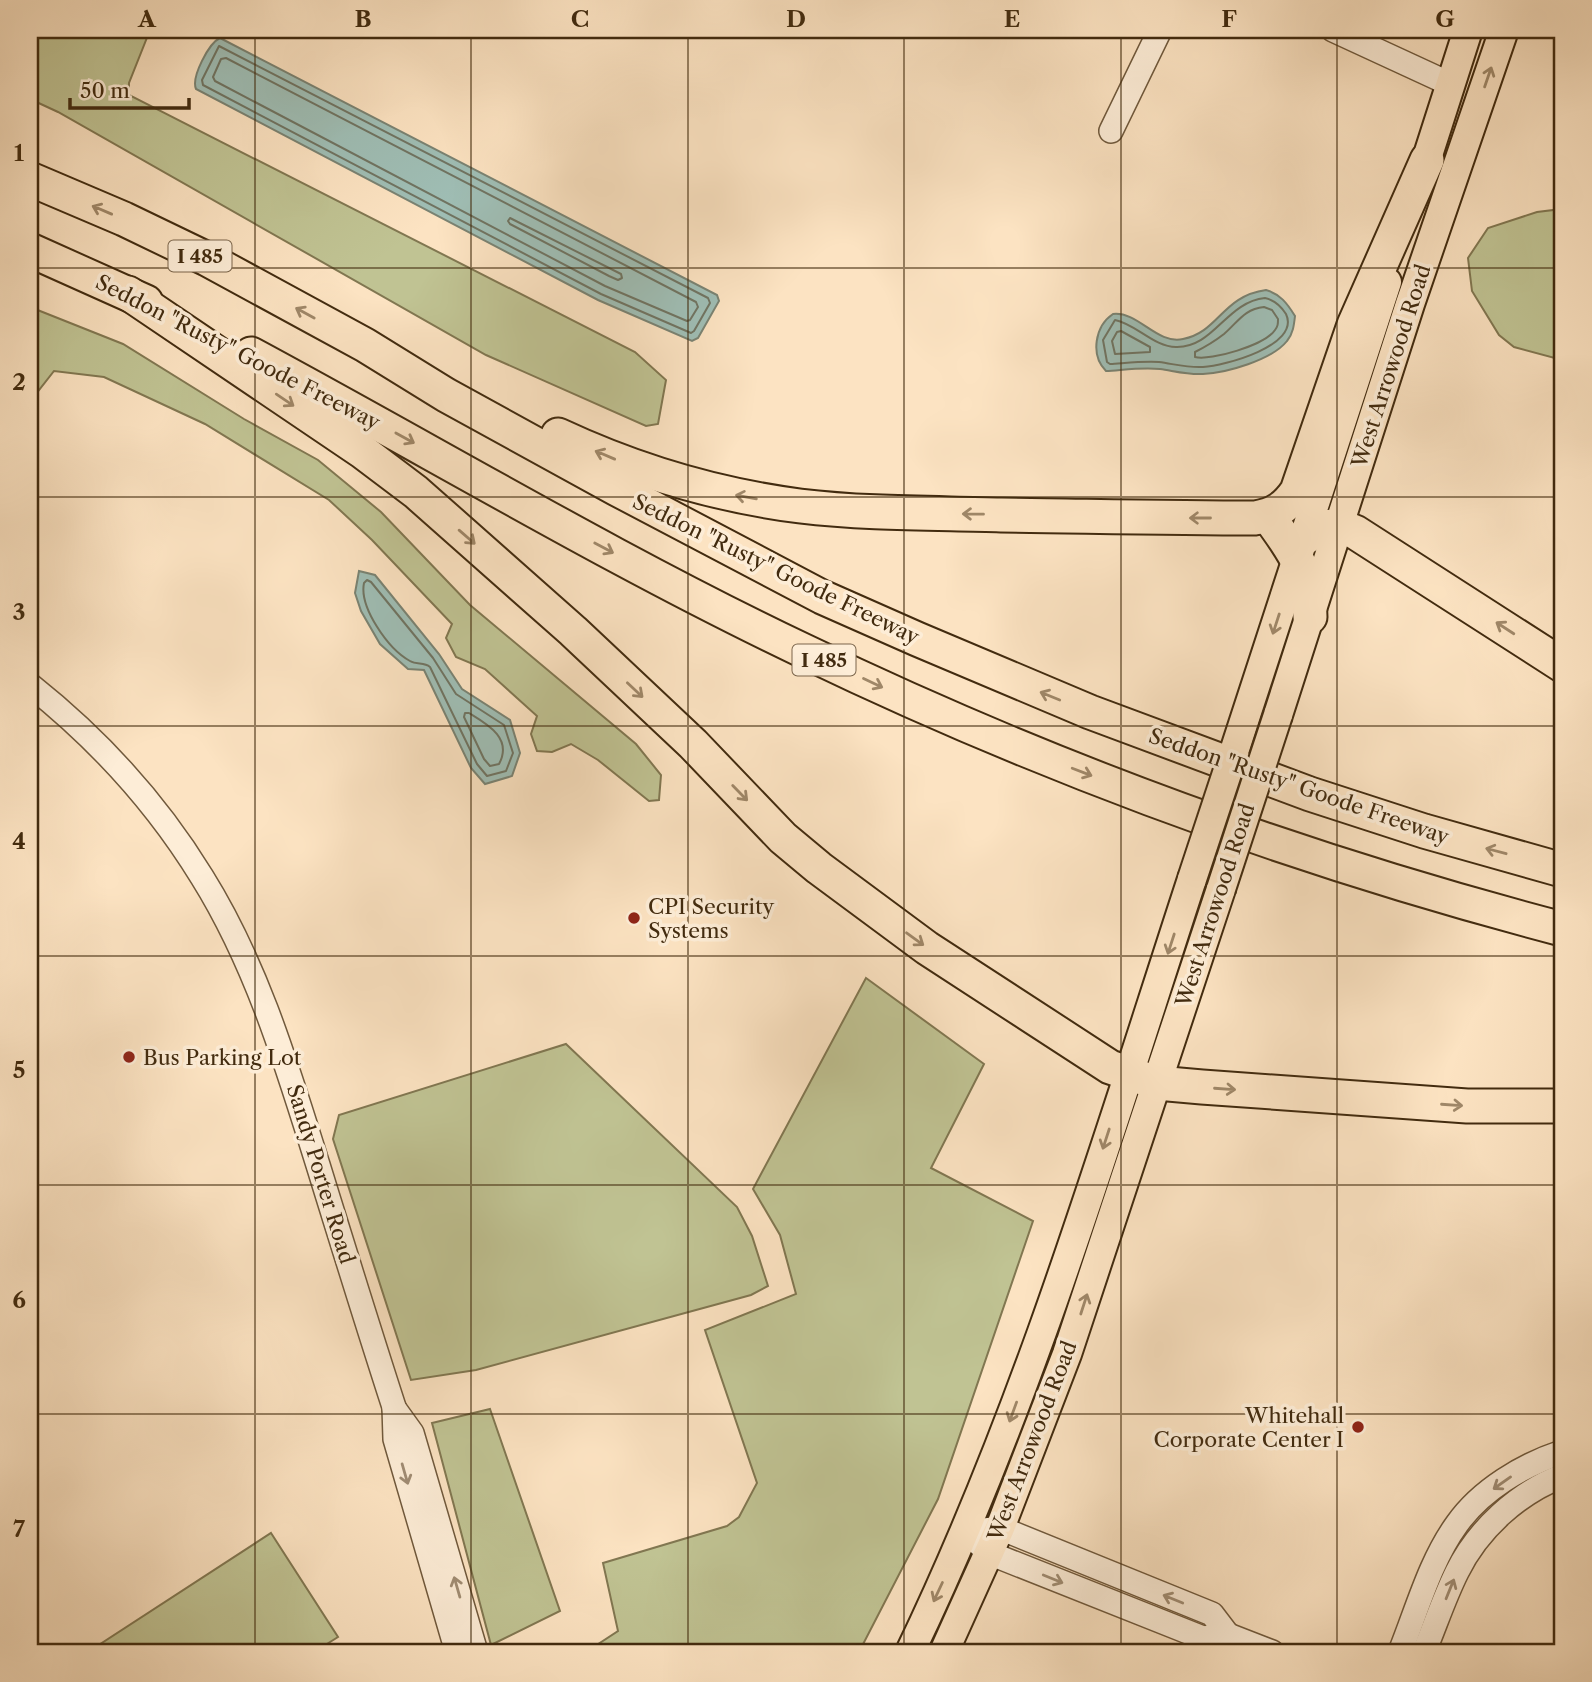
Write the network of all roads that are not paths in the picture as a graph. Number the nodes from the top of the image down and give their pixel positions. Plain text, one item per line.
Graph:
1 (1160, 30) edge
2 (1334, 30) edge
3 (1468, 30) edge
4 (1504, 30) edge
5 (1450, 84) junction
6 (1111, 131) dead end
7 (1427, 160) junction
8 (30, 179) edge
9 (30, 250) edge
10 (128, 293) junction
11 (1410, 303) junction
12 (365, 345) junction
13 (1268, 516) junction
14 (1340, 525) junction
15 (1301, 549) junction
16 (1310, 617) junction
17 (1562, 665) edge
18 (30, 685) edge
19 (1562, 870) edge
20 (1562, 929) edge
21 (1142, 1078) junction
22 (1562, 1106) edge
23 (394, 1407) junction
24 (1562, 1452) edge
25 (1562, 1476) edge
26 (966, 1532) junction
27 (995, 1541) junction
28 (457, 1652) edge
29 (476, 1652) edge
30 (910, 1652) edge
31 (944, 1652) edge
32 (1272, 1652) edge
33 (1400, 1652) edge
34 (1424, 1652) edge

1 - 6 street
2 - 5 street
3 - 5 main road, West Arrowood Road
11 -> 4 main road, West Arrowood Road
5 - 7 main road, West Arrowood Road
5 - 11 main road
7 - 13 highway
7 - 15 main road, West Arrowood Road
12 -> 8 highway, Seddon "Rusty" Goode Freeway / I 485
9 - 10 highway, Seddon "Rusty" Goode Freeway / I 485
10 -> 20 highway, Seddon "Rusty" Goode Freeway / I 485
10 -> 21 highway
11 - 14 main road, West Arrowood Road
13 -> 12 highway
19 -> 12 highway, Seddon "Rusty" Goode Freeway / I 485
13 - 15 highway
14 - 15 highway
14 - 16 main road, West Arrowood Road
17 -> 14 highway
15 - 16 highway
15 -> 21 main road, West Arrowood Road, bridge
16 - 21 main road, West Arrowood Road, bridge
18 - 23 street, Sandy Porter Road
21 -> 22 highway
21 -> 26 main road, West Arrowood Road
27 -> 21 main road, West Arrowood Road
23 -> 28 street, Sandy Porter Road
29 -> 23 street, Sandy Porter Road
24 -> 33 street
34 -> 25 street
26 - 27 street
26 -> 30 main road, West Arrowood Road
27 - 31 main road, West Arrowood Road
27 - 32 street

